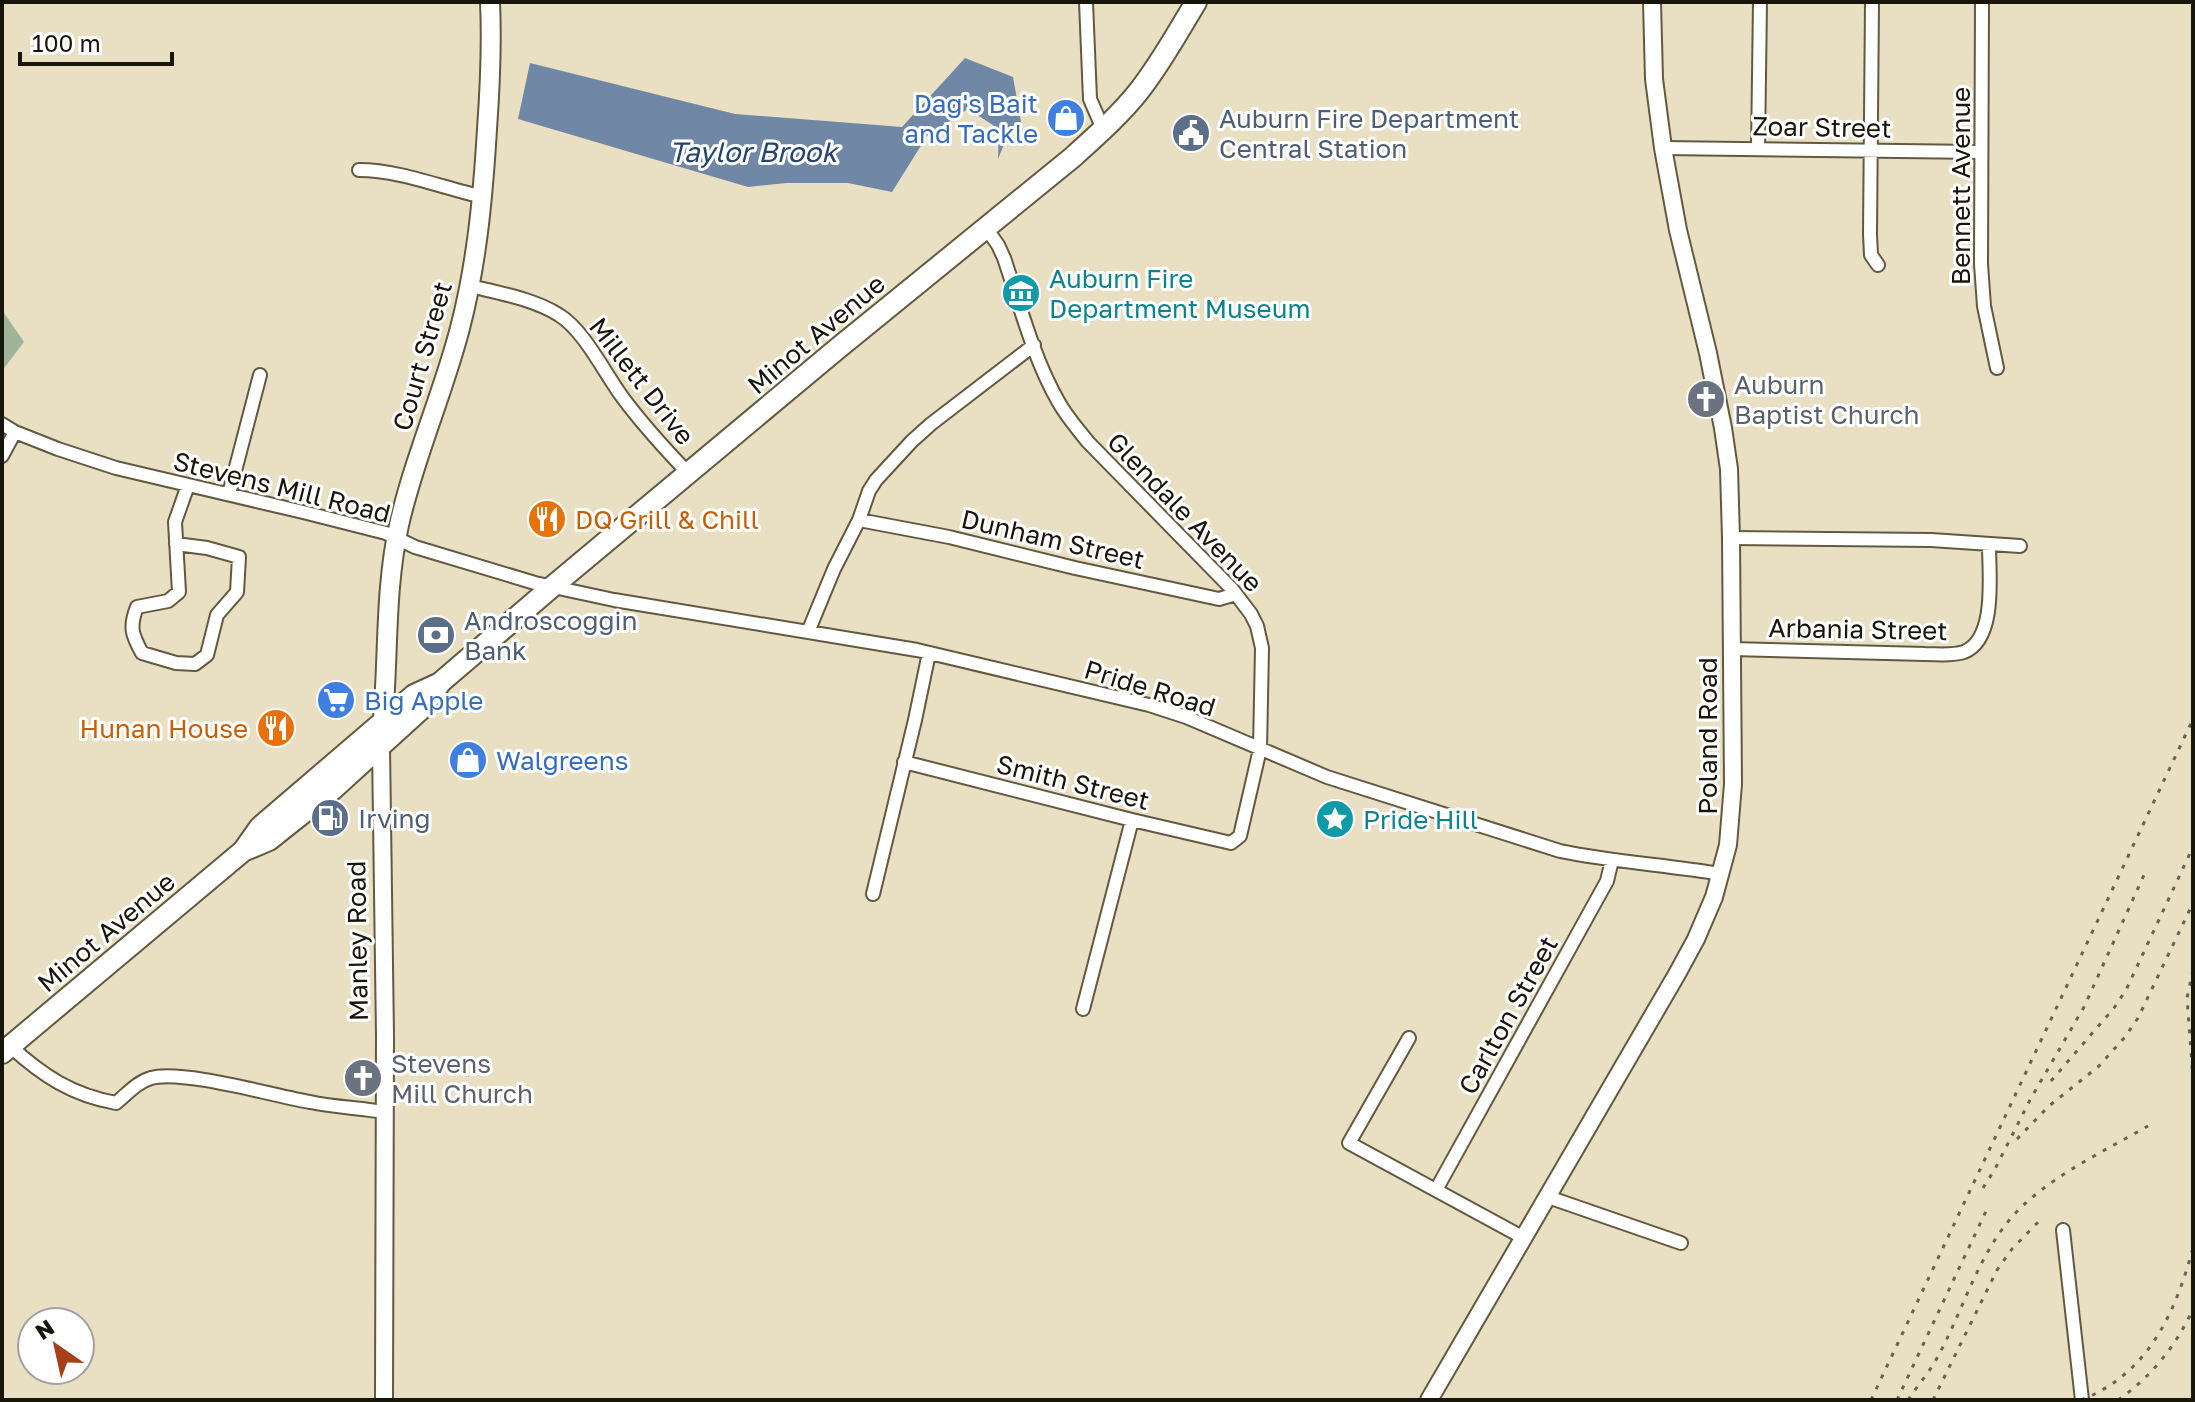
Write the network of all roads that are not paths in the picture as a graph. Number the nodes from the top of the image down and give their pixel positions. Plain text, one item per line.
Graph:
1 (490, 2) edge
2 (1086, 2) edge
3 (1196, 2) edge
4 (1652, 2) edge
5 (1760, 2) edge
6 (1872, 2) edge
7 (1982, 2) edge
8 (1103, 129) junction
9 (1663, 148) junction
10 (1758, 149) junction
11 (1870, 150) junction
12 (1980, 152) junction
13 (359, 170) dead end
14 (483, 197) junction
15 (986, 228) junction
16 (1878, 265) dead end
17 (470, 286) junction
18 (1034, 345) junction
19 (1997, 368) dead end
20 (260, 375) dead end
21 (2, 424) edge
22 (15, 432) junction
23 (2, 456) edge
24 (689, 474) junction
25 (188, 485) junction
26 (229, 494) junction
27 (859, 520) junction
28 (397, 538) junction
29 (1731, 538) junction
30 (176, 544) junction
31 (1989, 545) junction
32 (2020, 546) dead end
33 (553, 586) junction
34 (1236, 594) junction
35 (808, 632) junction
36 (1731, 649) junction
37 (929, 653) junction
38 (441, 682) junction
39 (383, 722) junction
40 (381, 747) junction
41 (1260, 749) junction
42 (904, 762) junction
43 (1132, 820) junction
44 (1231, 843) joint
45 (243, 851) junction
46 (1612, 860) junction
47 (1721, 874) junction
48 (873, 894) dead end
49 (1083, 1009) dead end
50 (1409, 1038) dead end
51 (6, 1050) edge
52 (384, 1112) junction
53 (1436, 1190) junction
54 (1548, 1197) junction
55 (2063, 1230) dead end
56 (1524, 1238) junction
57 (1681, 1243) dead end
58 (384, 1400) edge
59 (1429, 1400) edge
60 (2082, 1400) edge

1 - 14 main road, Court Street
2 - 8 street
3 - 8 main road, Minot Avenue
4 - 9 street, Poland Road
5 - 10 street
6 - 11 street
7 - 12 street, Bennett Avenue
8 - 15 main road, Minot Avenue
9 - 10 street, Zoar Street
9 - 29 street, Poland Road
10 - 11 street, Zoar Street
11 - 12 street, Zoar Street
11 - 16 street
12 - 19 street, Bennett Avenue
13 - 14 street
14 - 17 main road, Court Street
15 - 18 street, Glendale Avenue
15 - 24 main road, Minot Avenue
17 - 24 street, Millett Drive
17 - 28 main road, Court Street
18 - 27 street
18 - 34 street, Glendale Avenue
20 - 26 street
21 - 22 street, Stevens Mill Road
22 - 23 street
22 - 25 street, Stevens Mill Road
24 - 33 main road, Minot Avenue
25 - 26 street, Stevens Mill Road
25 - 30 street
26 - 28 street, Stevens Mill Road
27 - 34 street, Dunham Street
27 - 35 street
28 - 33 street, Stevens Mill Road
28 - 39 main road, Court Street
29 - 31 street
29 - 36 street, Poland Road
30 - 30 street
31 - 32 street
31 - 36 street, Arbania Street
33 - 35 street, Pride Road
33 - 38 main road, Minot Avenue
34 - 41 street, Glendale Avenue
35 - 37 street, Pride Road
36 - 47 street, Poland Road
37 - 41 street, Pride Road
37 - 42 street
38 - 39 main road, Minot Avenue
38 - 40 main road, Minot Avenue
39 - 40 main road, Manley Road
39 - 45 main road, Minot Avenue
40 - 45 main road, Minot Avenue
40 - 52 street, Manley Road
41 - 44 street, Glendale Avenue
41 - 46 street, Pride Road
42 - 43 street, Smith Street
42 - 48 street
43 - 44 street, Smith Street
43 - 49 street
45 - 51 main road, Minot Avenue
46 - 47 street, Pride Road
46 - 53 street, Carlton Street
47 - 54 street, Poland Road
50 - 53 street
51 - 52 street
52 - 58 street, Manley Road
53 - 56 street
54 - 56 street, Poland Road
54 - 57 street
55 - 60 street
56 - 59 street, Poland Road

